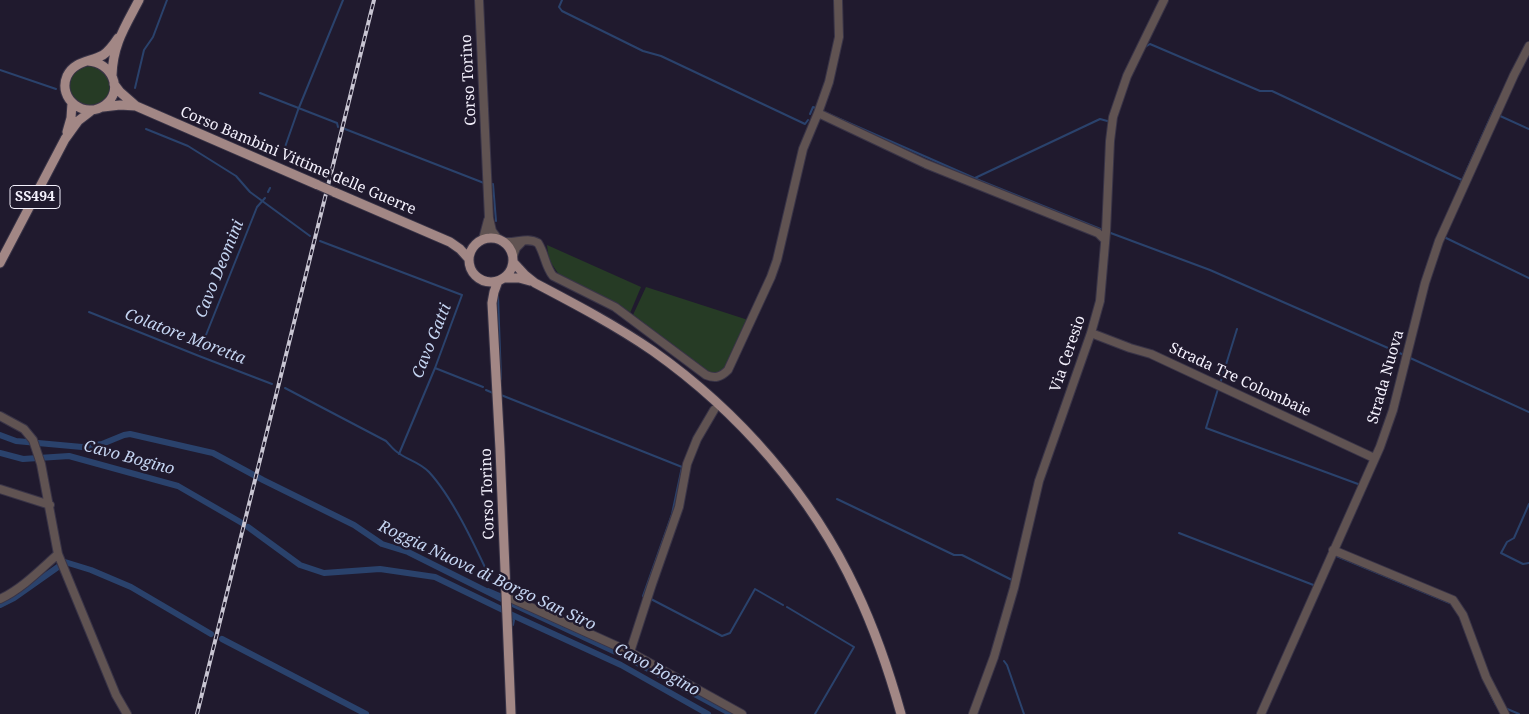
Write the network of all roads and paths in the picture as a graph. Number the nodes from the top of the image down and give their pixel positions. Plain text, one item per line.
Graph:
1 (139, 0) edge
2 (479, 0) edge
3 (838, 0) edge
4 (1164, 0) edge
5 (118, 38) junction
6 (1529, 46) edge
7 (88, 61) junction
8 (113, 80) junction
9 (72, 103) junction
10 (136, 106) junction
11 (96, 109) junction
12 (818, 113) junction
13 (65, 139) junction
14 (489, 218) junction
15 (502, 240) junction
16 (1105, 240) junction
17 (480, 241) junction
18 (450, 242) junction
19 (522, 242) junction
20 (469, 259) junction
21 (513, 259) junction
22 (0, 263) edge
23 (481, 280) junction
24 (502, 280) junction
25 (535, 283) junction
26 (492, 303) junction
27 (1091, 332) junction
28 (714, 410) dead end
29 (0, 416) edge
30 (1374, 458) junction
31 (0, 489) edge
32 (50, 505) junction
33 (1333, 550) junction
34 (59, 556) junction
35 (0, 598) edge
36 (506, 599) junction
37 (630, 652) junction
38 (128, 714) edge
39 (512, 714) edge
40 (742, 714) edge
41 (901, 714) edge
42 (972, 714) edge
43 (1261, 714) edge
44 (1505, 714) edge

1 - 5 main road
2 - 14 street, Corso Torino
3 - 12 street
4 - 16 street, Via Ceresio
5 - 7 main road
5 - 8 main road
6 - 30 street, Strada Nuova
7 - 8 main road
7 - 9 main road
8 - 10 main road, Corso Bambini Vittime delle Guerre
8 - 11 main road
9 - 11 main road
9 - 13 main road, SS494
10 - 11 main road, Corso Bambini Vittime delle Guerre
10 - 18 main road, Corso Bambini Vittime delle Guerre, bridge
11 - 13 main road, SS494
12 - 16 street
12 - 19 street
13 - 22 main road, SS494
14 - 15 street, Corso Torino
14 - 17 street, Corso Torino
15 - 17 main road
15 - 19 street
15 - 21 main road
16 - 27 street, Via Ceresio
17 - 18 main road
17 - 20 main road
18 - 20 main road
19 - 21 street
20 - 23 main road
21 - 24 main road
21 - 25 main road
23 - 24 main road
23 - 26 main road, Corso Torino
24 - 25 main road
24 - 26 main road, Corso Torino
25 - 41 main road
26 - 36 main road, Corso Torino
27 - 30 street, Strada Tre Colombaie
27 - 42 street, Via Ceresio
28 - 37 street
29 - 32 street
30 - 33 street, Strada Nuova
31 - 32 street
32 - 34 street
33 - 43 street, Strada Nuova
33 - 44 street
34 - 35 street
34 - 38 street
36 - 37 street
36 - 39 main road, Corso Torino
37 - 40 street

